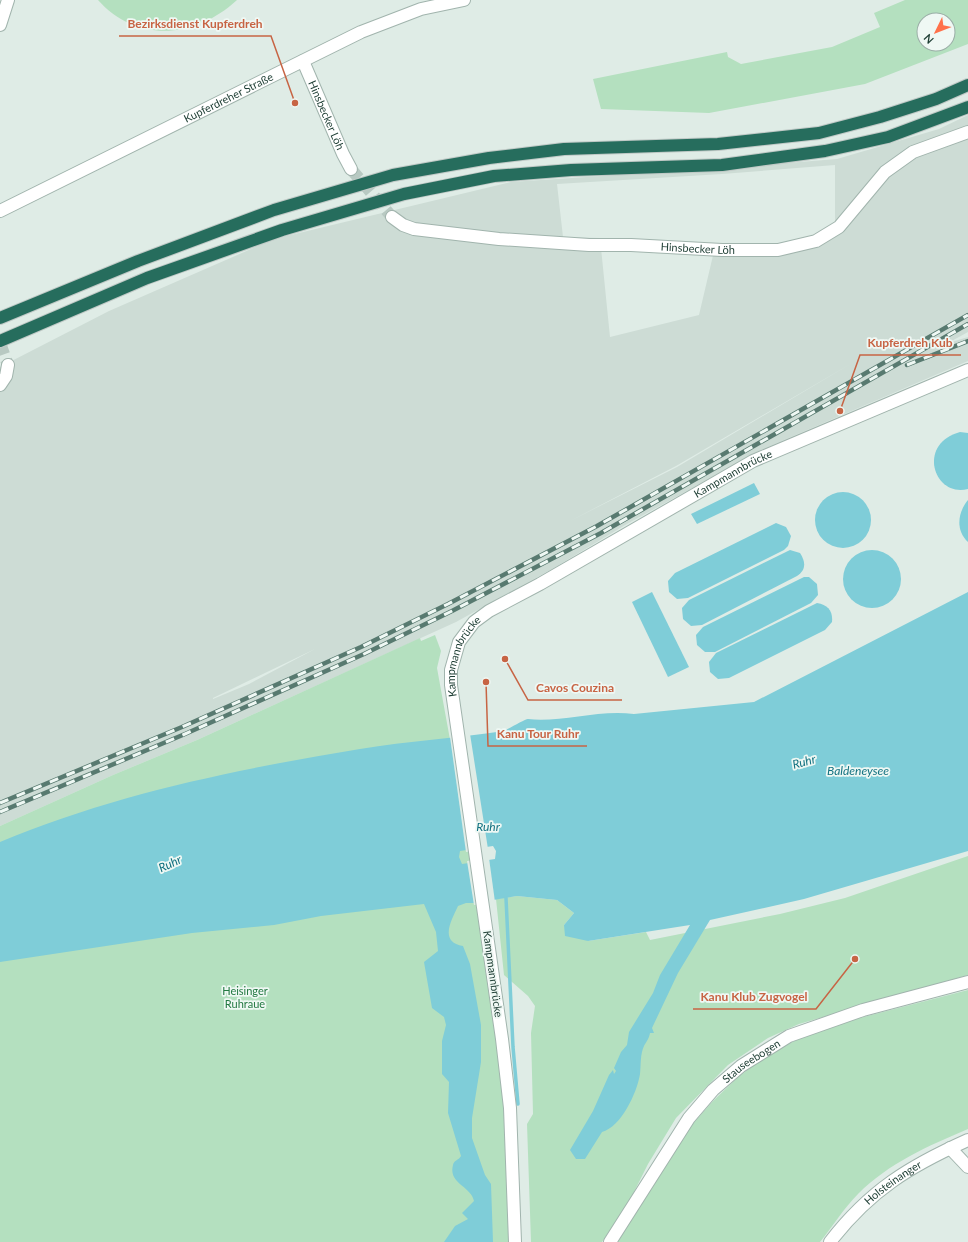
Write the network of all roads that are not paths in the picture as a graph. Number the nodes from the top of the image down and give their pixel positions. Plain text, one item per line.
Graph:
1 (8, 0) edge
2 (459, 1) edge
3 (0, 25) edge
4 (302, 61) junction
5 (968, 85) edge
6 (968, 107) edge
7 (968, 132) edge
8 (351, 169) tunnel mouth
9 (0, 212) edge
10 (392, 217) tunnel mouth
11 (0, 318) edge
12 (0, 341) edge
13 (8, 365) tunnel mouth
14 (968, 370) edge
15 (0, 385) edge
16 (968, 982) edge
17 (968, 1140) edge
18 (950, 1148) junction
19 (968, 1167) edge
20 (515, 1242) edge
21 (610, 1242) edge
22 (830, 1242) edge

1 - 3 street
2 - 4 street, Kupferdreher Straße
4 - 8 street, Hinsbecker Löh
4 - 9 street, Kupferdreher Straße
5 - 11 highway
6 - 12 highway
7 - 10 street, Hinsbecker Löh
13 - 15 street
14 - 20 street, Kampmannbrücke
16 - 21 street, Stauseebogen
17 - 18 street, Holsteinanger
18 - 19 street
18 - 22 street, Holsteinanger

